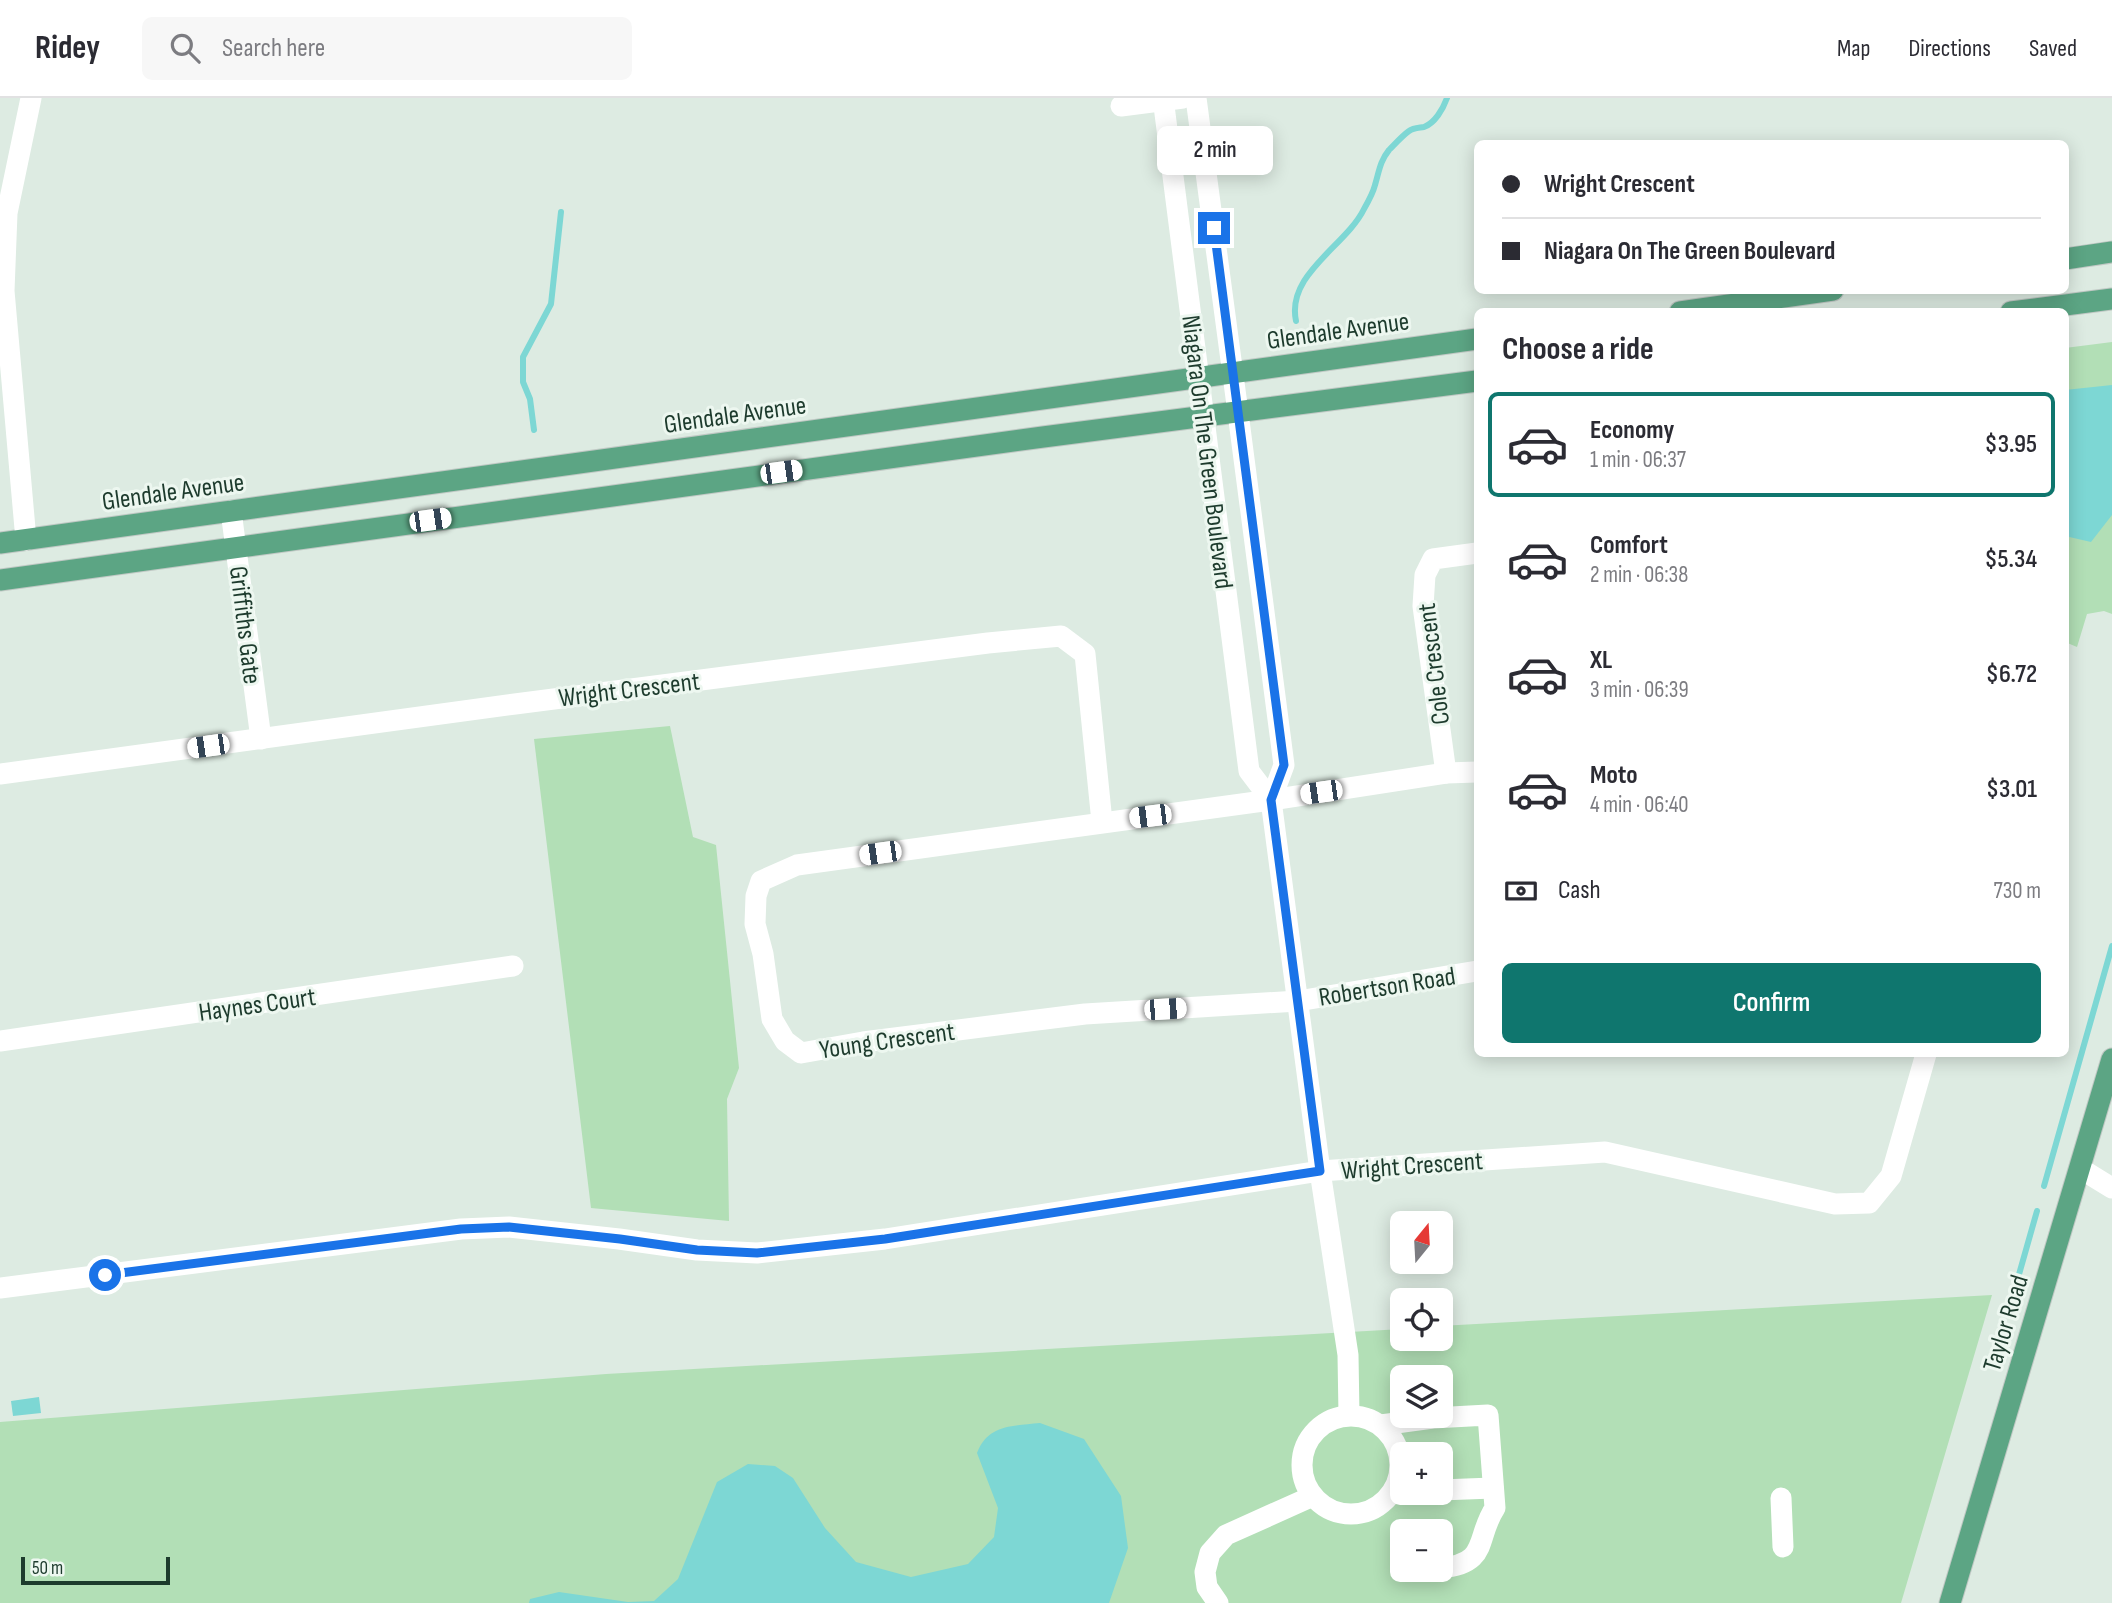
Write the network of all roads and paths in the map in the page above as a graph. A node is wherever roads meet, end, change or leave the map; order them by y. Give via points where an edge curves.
1 (31, 98) edge
2 (1196, 98) edge
3 (1170, 99) edge
4 (1121, 106) dead end
5 (2112, 252) edge
6 (2069, 258) edge
7 (1805, 294) edge
8 (2112, 299) edge
9 (1708, 308) edge
10 (2042, 308) edge
11 (1474, 339) edge
12 (1233, 373) junction
13 (1199, 378) junction
14 (1474, 381) edge
15 (1237, 413) junction
16 (1204, 417) junction
17 (231, 511) junction
18 (26, 540) junction
19 (0, 543) edge
20 (236, 546) junction
21 (1474, 553) edge
22 (0, 580) edge
23 (261, 739) junction
24 (1474, 772) edge
25 (1446, 773) junction
26 (0, 774) edge
27 (1271, 800) junction
28 (1102, 822) junction
29 (513, 966) dead end
30 (1474, 971) edge
31 (1298, 1000) junction
32 (0, 1041) edge
33 (1925, 1057) edge
34 (2112, 1059) edge
35 (2112, 1168) edge
36 (2081, 1169) junction
37 (1320, 1171) junction
38 (2112, 1188) edge
39 (0, 1288) edge
40 (1349, 1415) junction
41 (1381, 1425) junction
42 (1395, 1442) edge
43 (1493, 1488) junction
44 (1453, 1490) edge
45 (1313, 1496) junction
46 (1390, 1496) edge
47 (1781, 1498) dead end
48 (1783, 1548) dead end
49 (1453, 1567) edge
50 (1218, 1603) edge
51 (1950, 1603) edge

1 - 18 street via 7,213 4,291
2 - 12 street, Niagara On The Green Boulevard
3 - 4 street
3 - 13 street, Niagara On The Green Boulevard
5 - 6 main road
7 - 9 main road
8 - 10 main road
11 - 12 main road, Glendale Avenue
12 - 13 main road, Glendale Avenue
12 - 15 street, Niagara On The Green Boulevard
13 - 16 street, Niagara On The Green Boulevard
13 - 17 main road, Glendale Avenue
14 - 15 main road
15 - 16 main road
15 - 27 street, Niagara On The Green Boulevard via 1284,765
16 - 20 main road
16 - 27 street, Niagara On The Green Boulevard via 1249,771
17 - 18 main road, Glendale Avenue
17 - 20 street, Griffiths Gate
18 - 19 main road, Glendale Avenue
20 - 22 main road
20 - 23 street, Griffiths Gate
21 - 25 street, Cole Crescent via 1433,559 1425,575 1423,606
23 - 26 street, Wright Crescent
23 - 28 street, Wright Crescent via 1061,636 1085,654
24 - 25 street, Young Crescent
25 - 27 street, Young Crescent
27 - 28 street, Young Crescent
27 - 31 street, Niagara On The Green Boulevard
28 - 31 street, Young Crescent via 797,865 761,881 755,924 772,1019 785,1041 802,1053 1085,1014
29 - 32 street, Haynes Court
30 - 31 street, Robertson Road
31 - 37 street, Niagara On The Green Boulevard
33 - 37 street, Wright Crescent via 1891,1177 1869,1203 1835,1204 1605,1152
34 - 36 main road, Taylor Road
35 - 36 street
36 - 38 street
36 - 51 main road, Taylor Road
37 - 39 street, Wright Crescent via 885,1239 757,1253 509,1227 461,1229
37 - 40 street, Niagara On The Green Boulevard via 1348,1355
40 - 41 street
40 - 45 street via 1319,1426 1309,1438 1301,1469
41 - 42 street
41 - 43 street via 1488,1415
43 - 44 street
43 - 49 street via 1494,1507 1480,1547 1471,1559
45 - 46 street via 1342,1514 1373,1510
45 - 50 street via 1226,1535 1210,1553 1207,1587
47 - 48 street

